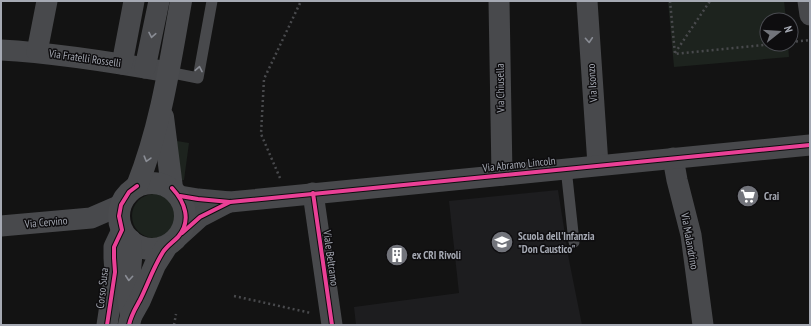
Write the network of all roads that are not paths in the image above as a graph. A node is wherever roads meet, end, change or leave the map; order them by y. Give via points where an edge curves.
1 (47, 1) edge
2 (134, 1) edge
3 (159, 1) edge
4 (181, 1) edge
5 (212, 1) edge
6 (499, 1) edge
7 (587, 1) edge
8 (808, 1) edge
9 (810, 15) edge
10 (1, 50) edge
11 (37, 52) junction
12 (122, 64) junction
13 (145, 68) junction
14 (168, 72) junction
15 (162, 108) junction
16 (810, 145) edge
17 (673, 158) junction
18 (598, 165) junction
19 (566, 168) junction
20 (502, 175) junction
21 (138, 186) junction
22 (176, 192) junction
23 (313, 193) junction
24 (230, 202) junction
25 (120, 205) junction
26 (91, 218) junction
27 (1, 226) edge
28 (124, 233) junction
29 (173, 241) junction
30 (574, 242) dead end
31 (130, 320) edge
32 (331, 321) edge
33 (107, 325) edge
34 (703, 325) edge

1 - 11 street
2 - 12 street
3 -> 13 street
4 - 14 main road
14 -> 5 lane via 198,78
6 - 20 street, Via Chiusella
7 -> 18 street, Via Isonzo
8 - 9 street
10 - 11 street, Via Fratelli Rosselli
11 - 12 street, Via Fratelli Rosselli
12 - 13 street, Via Fratelli Rosselli
13 - 14 street, Via Fratelli Rosselli
14 - 15 main road
15 -> 21 main road
15 - 22 main road
16 - 17 street, Via Abramo Lincoln
17 - 18 street, Via Abramo Lincoln
17 - 34 street, Via Malandrino via 691,235
18 - 19 street, Via Abramo Lincoln
19 - 20 street, Via Abramo Lincoln
19 - 30 lane, Via Abramo Lincoln
20 - 23 street, Via Abramo Lincoln
21 - 22 main road via 155,182 164,184
21 - 25 main road via 129,192
22 - 24 street, Via Abramo Lincoln via 198,199
22 - 29 main road via 186,216 184,227
23 - 24 street, Via Abramo Lincoln
23 - 32 street, Viale Beltramo
24 - 29 street, Via Abramo Lincoln via 200,217
25 - 26 street, Via Cervino
25 - 28 main road via 119,216
26 - 27 street, Via Cervino
26 - 28 street, Via Cervino
28 - 29 main road via 138,246 148,249
28 -> 31 main road via 131,259 128,296
28 - 33 street, Corso Susa via 114,247 115,272
29 - 31 main road via 155,265

